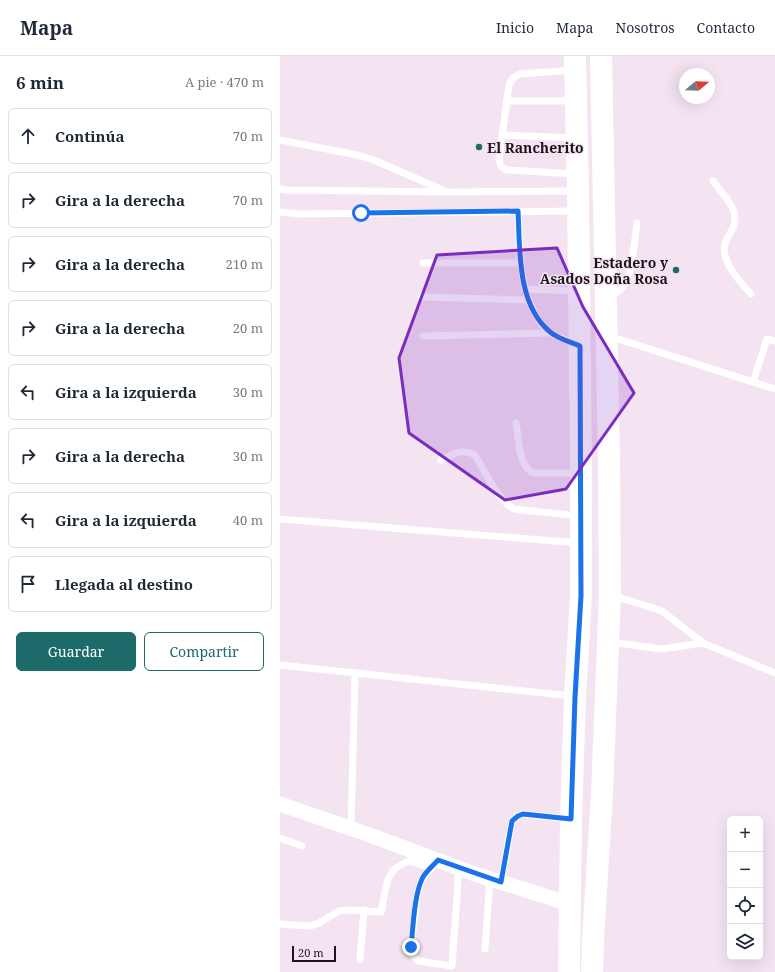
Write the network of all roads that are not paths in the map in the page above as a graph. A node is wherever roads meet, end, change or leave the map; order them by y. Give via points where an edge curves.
1 (601, 56) edge
2 (575, 63) edge
3 (507, 101) junction
4 (576, 101) junction
5 (502, 136) junction
6 (577, 138) junction
7 (280, 140) edge
8 (713, 181) dead end
9 (280, 188) edge
10 (448, 192) junction
11 (578, 192) junction
12 (518, 211) junction
13 (280, 214) edge
14 (637, 223) dead end
15 (423, 263) dead end
16 (521, 263) junction
17 (525, 289) junction
18 (579, 292) junction
19 (751, 294) dead end
20 (422, 297) dead end
21 (606, 298) junction
22 (528, 300) junction
23 (550, 333) junction
24 (423, 336) dead end
25 (607, 336) junction
26 (775, 341) edge
27 (580, 346) junction
28 (753, 382) junction
29 (775, 389) edge
30 (516, 423) dead end
31 (441, 460) dead end
32 (581, 473) junction
33 (581, 516) junction
34 (280, 519) edge
35 (581, 543) junction
36 (610, 594) junction
37 (608, 642) junction
38 (703, 643) junction
39 (280, 665) edge
40 (355, 673) junction
41 (775, 673) edge
42 (575, 697) junction
43 (280, 804) edge
44 (571, 819) junction
45 (350, 828) junction
46 (280, 838) edge
47 (302, 846) dead end
48 (409, 861) junction
49 (432, 861) junction
50 (459, 868) junction
51 (495, 880) junction
52 (570, 904) junction
53 (364, 910) junction
54 (280, 924) edge
55 (485, 949) dead end
56 (360, 959) dead end
57 (569, 972) edge
58 (592, 972) edge

1 - 21 main road
2 - 3 lane via 520,74 513,78 509,85
2 - 4 main road
3 - 4 lane
3 - 5 lane
4 - 6 main road
5 - 6 lane
5 - 11 lane via 499,159 501,166 506,170
6 - 11 main road
7 - 10 lane via 374,160
8 - 19 lane via 732,206 735,218 724,254 737,279
9 - 10 lane
10 - 11 lane
11 - 12 lane
11 - 18 main road
12 - 13 lane
12 - 16 lane
14 - 21 lane via 626,282 620,290
15 - 16 lane
16 - 17 lane
17 - 18 lane
17 - 22 lane
18 - 27 main road
20 - 22 lane
21 - 25 main road
22 - 23 lane via 540,322
23 - 24 lane
23 - 27 lane
25 - 28 lane
25 - 36 main road
26 - 28 lane via 767,339
27 - 32 main road
28 - 29 lane
30 - 32 lane via 523,463 529,472
31 - 33 lane via 468,451 475,455 507,505 514,509
32 - 33 main road
33 - 35 main road
34 - 35 lane
35 - 42 main road via 581,596
36 - 37 main road
36 - 38 lane via 662,611
37 - 38 lane via 662,649
37 - 58 main road
38 - 41 lane
39 - 40 lane
40 - 42 lane
40 - 45 lane
42 - 44 main road
43 - 45 street
44 - 51 lane via 523,814 518,816 512,821
44 - 52 main road
45 - 49 street
46 - 47 lane
48 - 49 lane
48 - 49 lane
48 - 53 lane via 400,864 388,877 381,912
49 - 50 street
49 - 50 lane via 420,884 417,897 411,947 414,958 418,961 452,966
50 - 51 street
51 - 52 street
51 - 55 lane
52 - 57 main road
53 - 54 lane via 339,911 309,926
53 - 56 lane

